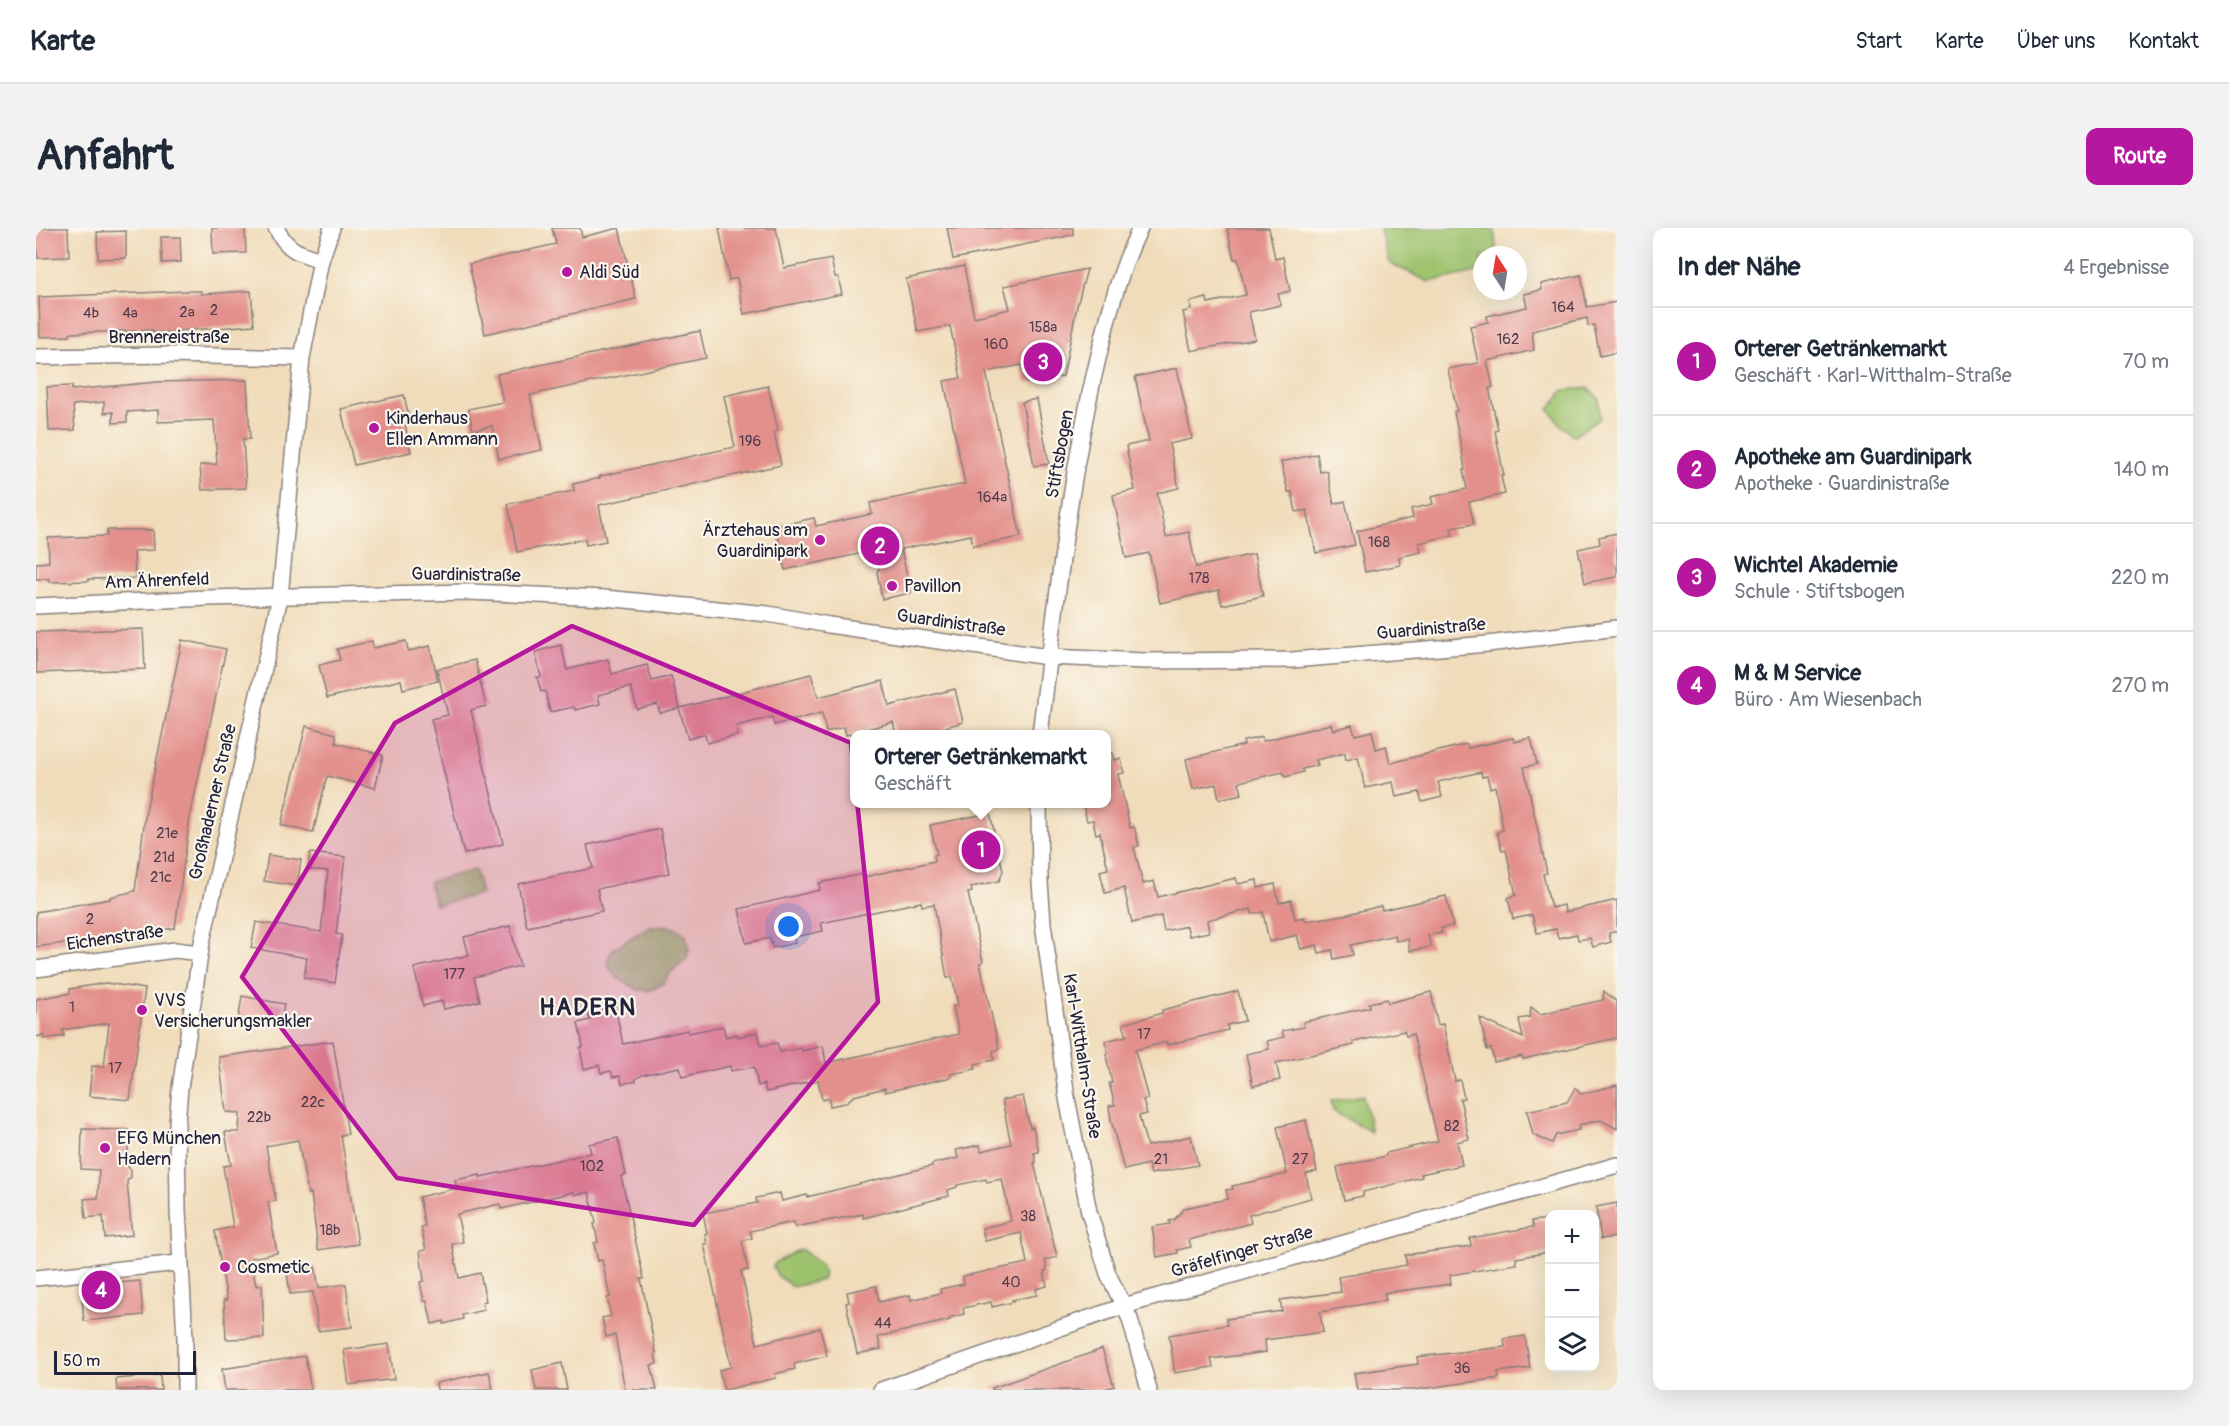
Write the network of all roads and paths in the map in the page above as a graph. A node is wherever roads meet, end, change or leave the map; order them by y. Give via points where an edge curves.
1 (276, 228) edge
2 (332, 228) edge
3 (1140, 228) edge
4 (321, 260) junction
5 (36, 357) edge
6 (302, 358) junction
7 (280, 597) junction
8 (36, 606) edge
9 (1617, 628) edge
10 (1048, 657) junction
11 (1041, 730) edge
12 (1039, 808) edge
13 (200, 953) junction
14 (36, 969) edge
15 (1617, 1165) edge
16 (179, 1263) junction
17 (36, 1278) edge
18 (1124, 1306) junction
19 (908, 1385) edge
20 (185, 1390) edge
21 (881, 1390) edge
22 (1149, 1390) edge

1 - 4 street via 282,241 295,252
2 - 4 street, Großhaderner Straße
3 - 10 street, Stiftsbogen via 1110,307 1079,442
4 - 6 street, Großhaderner Straße
5 - 6 street, Brennereistraße
6 - 7 street, Großhaderner Straße
7 - 8 street, Am Ährenfeld
7 - 10 street, Guardinistraße via 470,592 605,597 768,614
7 - 13 street, Großhaderner Straße
9 - 10 street, Guardinistraße via 1488,644 1292,660
10 - 11 street
12 - 18 street, Karl-Witthalm-Straße via 1043,923 1067,1098 1089,1212 1108,1274
13 - 14 street, Eichenstraße via 175,950
13 - 16 street, Großhaderner Straße via 177,1123
15 - 18 street, Gräfelfinger Straße
16 - 17 street
16 - 20 street, Großhaderner Straße
18 - 19 street, Gräfelfinger Straße
18 - 22 street, Karl-Witthalm-Straße
19 - 21 street, Gräfelfinger Straße

